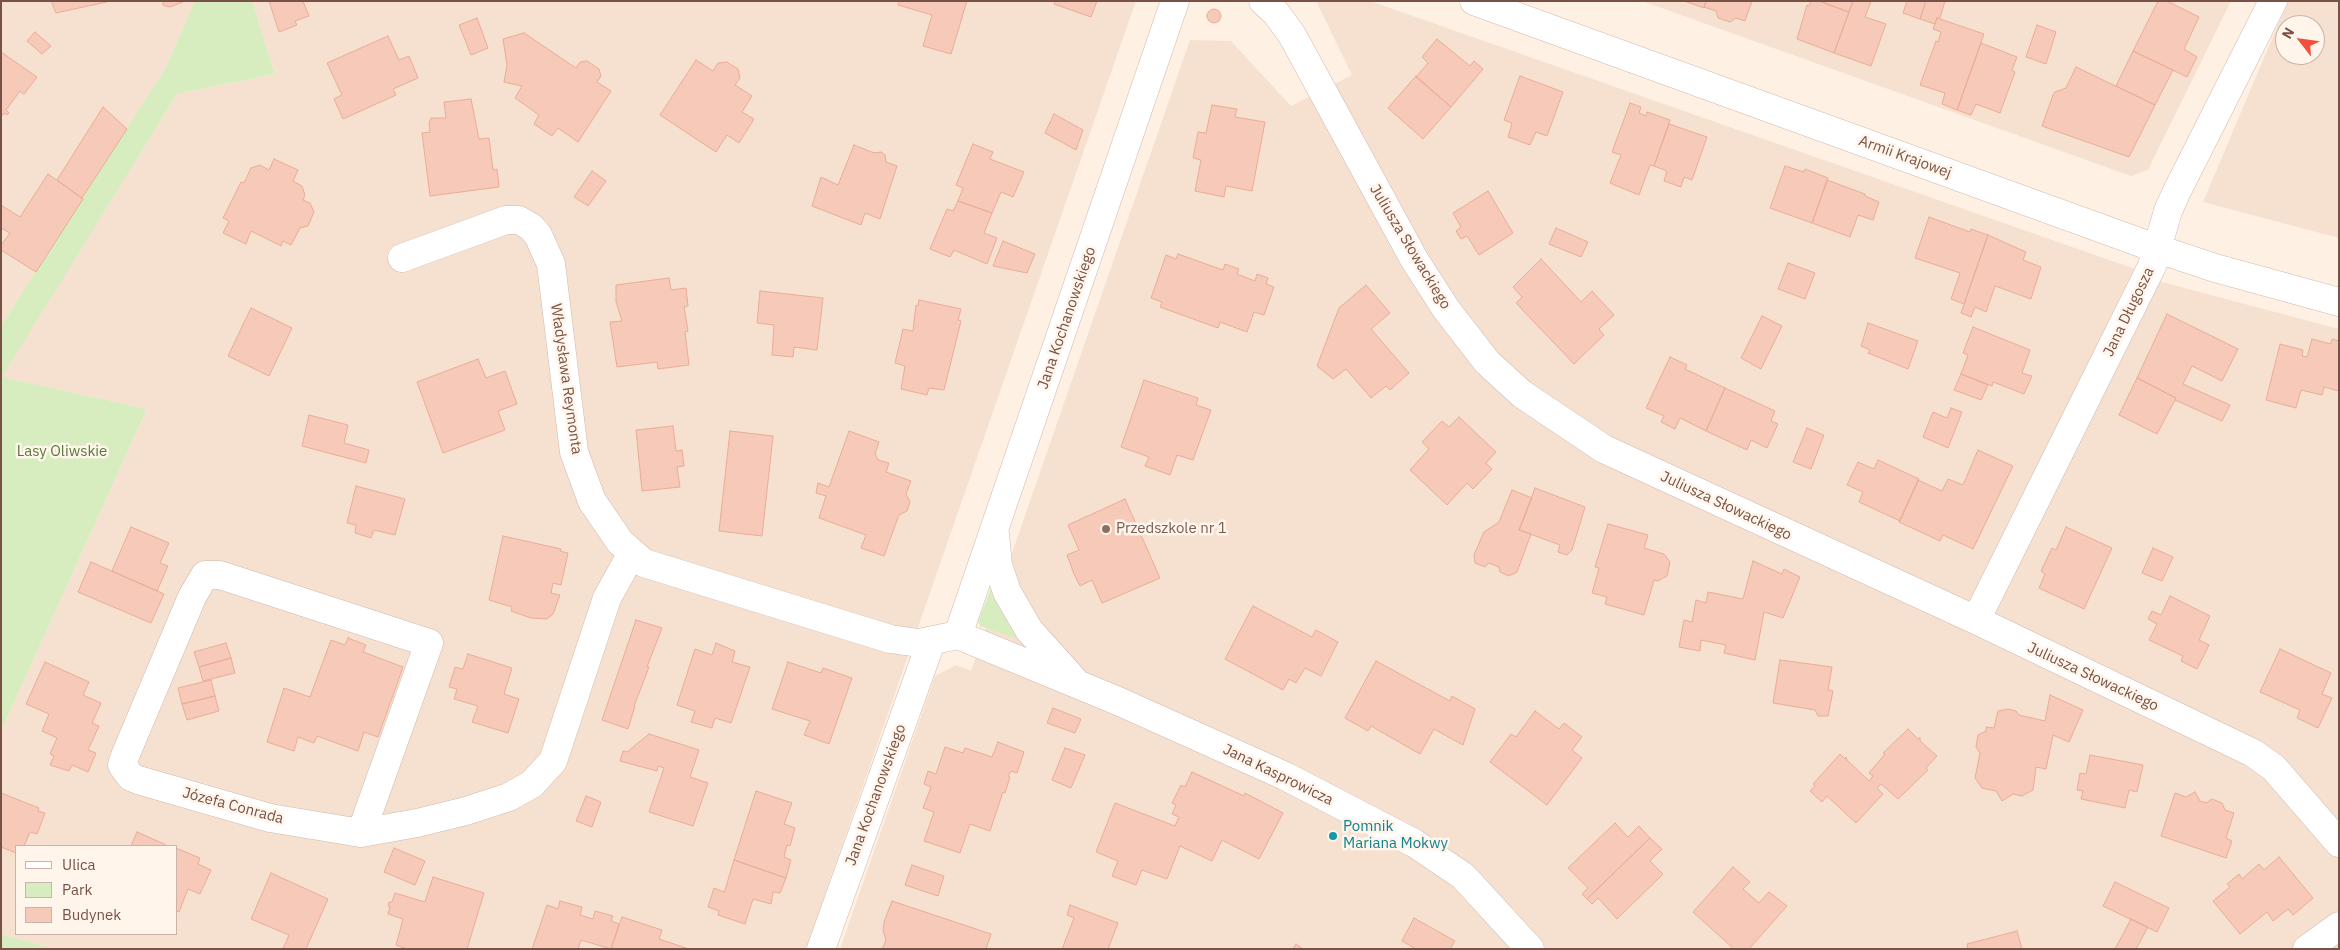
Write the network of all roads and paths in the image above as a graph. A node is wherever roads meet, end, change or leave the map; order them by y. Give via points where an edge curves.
1 (1175, 1) edge
2 (1474, 1) edge
3 (2273, 1) edge
4 (1273, 5) edge
5 (2158, 249) junction
6 (402, 258) dead end
7 (2339, 302) edge
8 (994, 530) junction
9 (632, 553) junction
10 (1976, 620) junction
11 (958, 635) junction
12 (931, 642) junction
13 (1077, 684) junction
14 (361, 833) junction
15 (2339, 844) edge
16 (2339, 926) edge
17 (821, 949) edge
18 (1530, 949) edge
19 (2308, 949) edge

1 - 8 street, Jana Kochanowskiego
2 - 5 street, Armii Krajowej
3 - 5 street, Jana Długosza via 2177,191
4 - 10 street, Juliusza Słowackiego via 1446,309 1487,362 1522,394 1604,449
5 - 7 street, Armii Krajowej
5 - 10 street, Jana Długosza
6 - 9 street, Władysława Reymonta via 506,220 520,220 538,235 552,264 574,452 592,500 620,542
8 - 11 street, Jana Kochanowskiego
8 - 13 street, Jana Kasprowicza via 998,565 1007,592 1029,630
9 - 12 street, Władysława Reymonta via 644,563 666,572 881,636
9 - 14 street, Józefa Conrada via 607,598 553,761 532,784 509,797 466,811
10 - 15 street, Juliusza Słowackiego via 2253,753 2274,768
11 - 12 street
11 - 13 street, Jana Kasprowicza
12 - 17 street, Jana Kochanowskiego
13 - 18 street, Jana Kasprowicza via 1285,776 1414,843 1463,876
14 - 14 street, Józefa Conrada via 270,818 138,780 122,765 192,597 205,575 220,575 429,643
16 - 19 street

